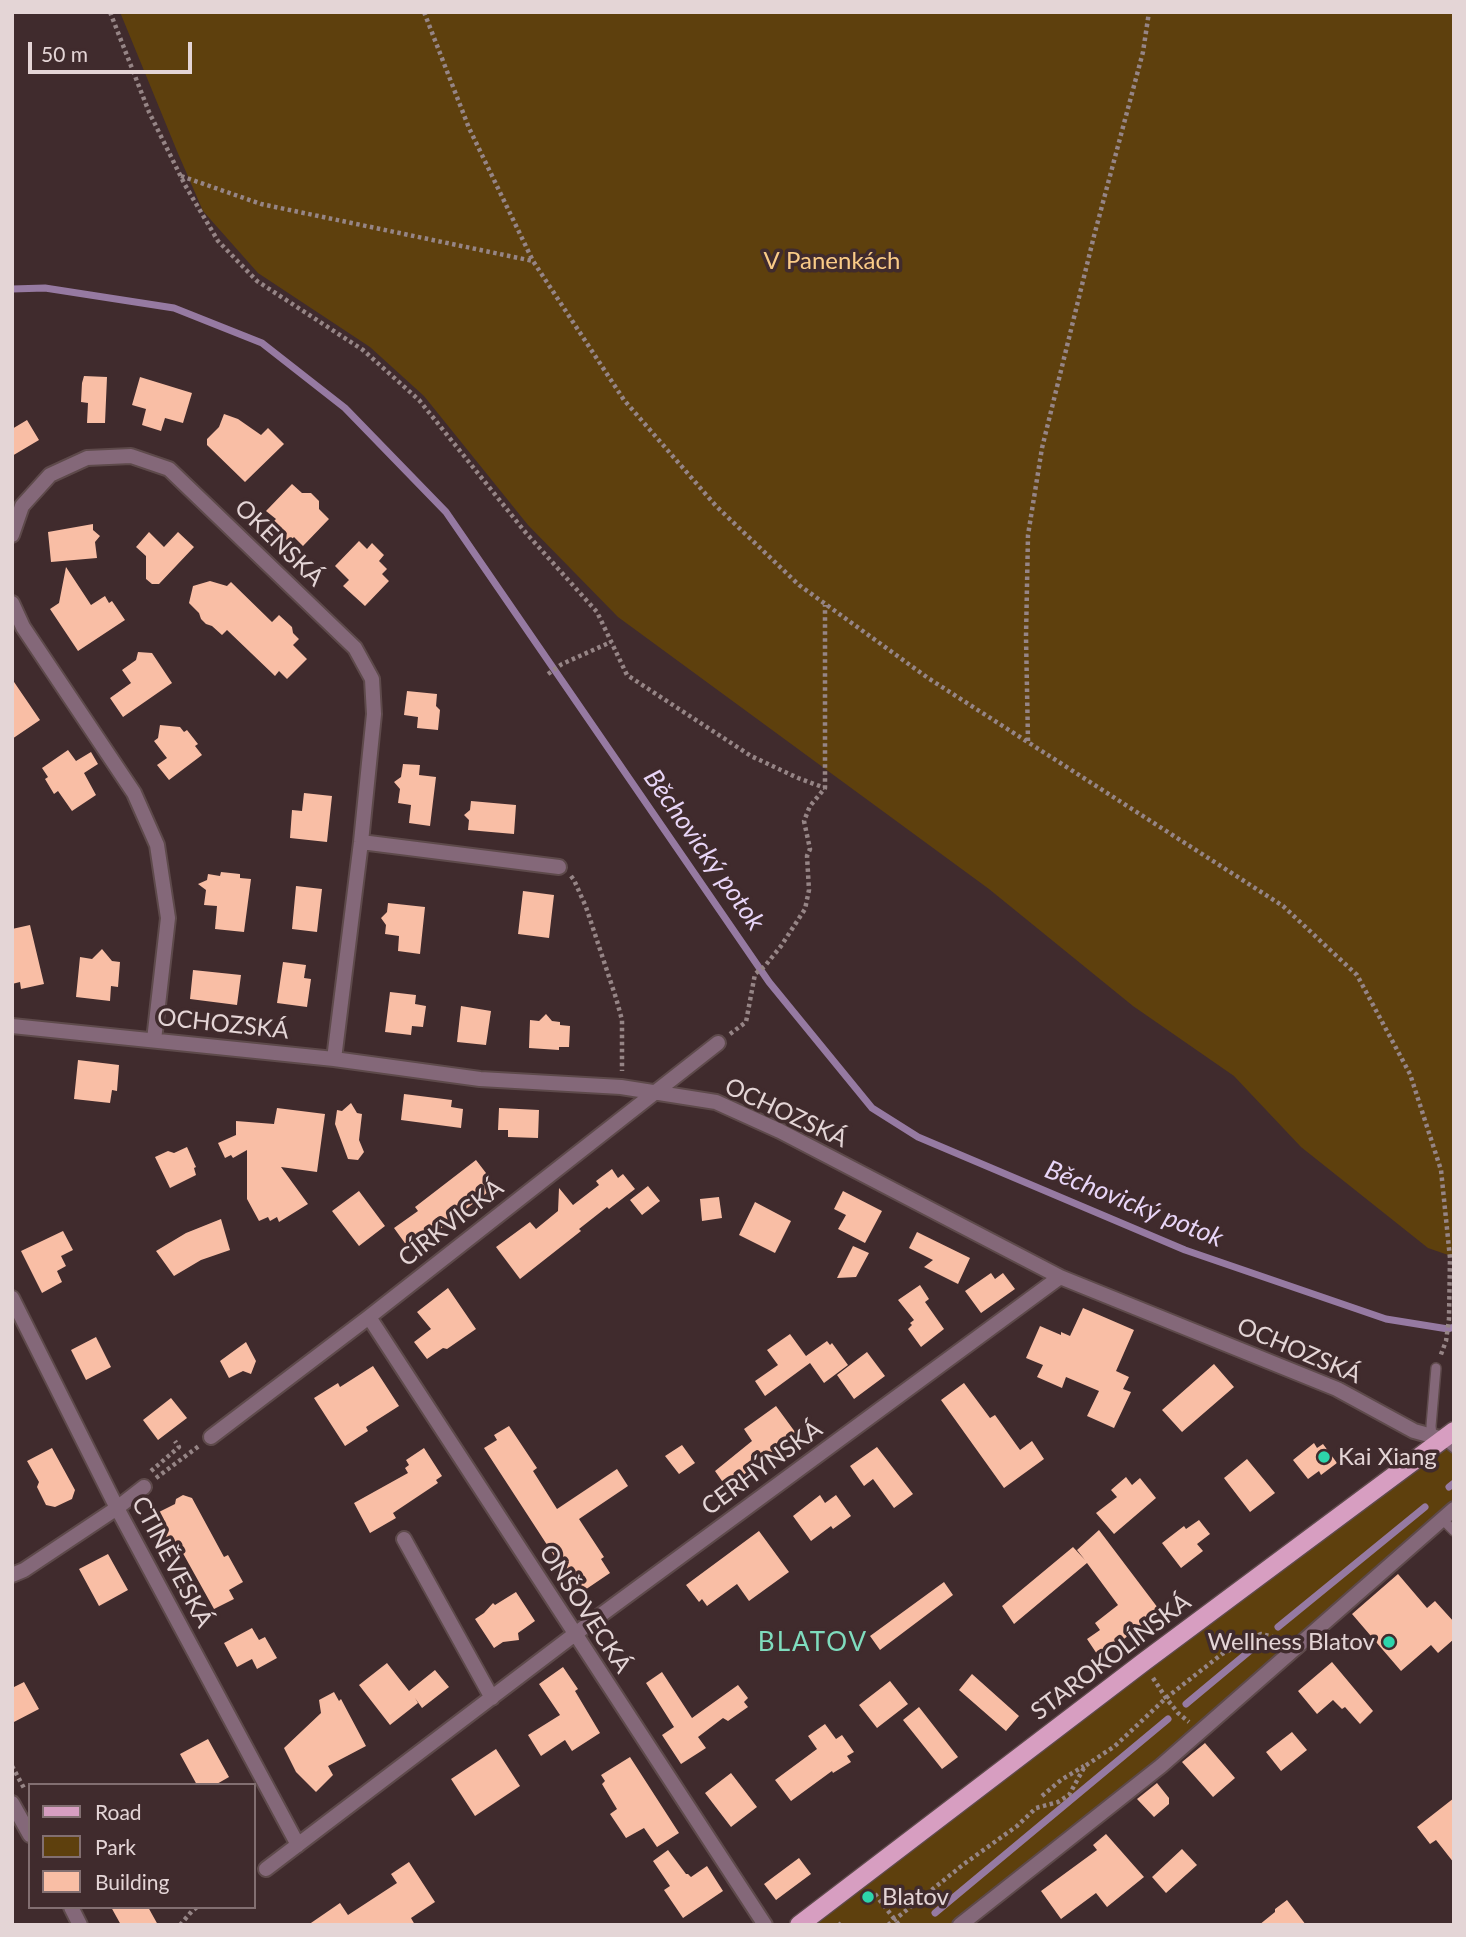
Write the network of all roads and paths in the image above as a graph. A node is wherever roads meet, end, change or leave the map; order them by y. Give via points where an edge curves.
1 (110, 12) edge
2 (424, 12) edge
3 (1149, 12) edge
4 (180, 176) junction
5 (533, 261) junction
6 (12, 535) edge
7 (12, 603) edge
8 (825, 604) junction
9 (611, 642) junction
10 (548, 674) dead end
11 (1028, 741) junction
12 (825, 788) junction
13 (361, 842) junction
14 (559, 867) joint
15 (12, 1026) edge
16 (154, 1040) junction
17 (718, 1043) joint
18 (334, 1059) junction
19 (621, 1087) junction
20 (655, 1092) junction
21 (1060, 1277) junction
22 (12, 1298) edge
23 (369, 1317) junction
24 (1446, 1341) dead end
25 (1436, 1368) dead end
26 (211, 1437) joint
27 (1446, 1438) edge
28 (175, 1441) dead end
29 (146, 1481) junction
30 (117, 1508) junction
31 (1448, 1514) edge
32 (1454, 1531) edge
33 (404, 1539) dead end
34 (12, 1575) edge
35 (575, 1634) junction
36 (1296, 1647) junction
37 (1151, 1675) dead end
38 (492, 1698) junction
39 (1166, 1698) junction
40 (1200, 1731) junction
41 (12, 1766) edge
42 (1085, 1766) junction
43 (28, 1794) edge
44 (1042, 1796) dead end
45 (12, 1804) edge
46 (28, 1832) edge
47 (298, 1845) junction
48 (266, 1869) dead end
49 (875, 1894) dead end
50 (72, 1909) edge
51 (194, 1909) edge
52 (897, 1922) edge
53 (80, 1925) edge
54 (180, 1925) edge
55 (765, 1925) edge
56 (799, 1925) edge
57 (888, 1925) edge
58 (960, 1925) edge

1 - 4 path
2 - 5 path via 469,128
3 - 11 path via 1143,52 1040,460 1027,535
4 - 5 path via 261,204
4 - 9 path via 218,241 257,281 363,350 419,400 526,533 597,612
5 - 8 path via 624,400 716,506 799,586
6 - 13 street, OKENSKÁ via 22,506 50,475 87,458 131,456 169,469 355,648 372,679 374,714
7 - 16 street via 23,627 134,793 157,845 168,918
8 - 11 path via 928,678
8 - 12 path
9 - 10 path
9 - 12 path via 627,675 751,756
11 - 24 path via 1283,906 1357,975 1410,1074 1441,1171 1450,1258
12 - 17 path via 804,821 810,849 805,909 781,946 755,974 746,1021
13 - 14 street
13 - 18 street, OKENSKÁ
14 - 19 path via 574,880 582,898 616,998 622,1020
15 - 16 street, OCHOZSKÁ
16 - 18 street, OCHOZSKÁ
17 - 20 street, CÍRKVICKÁ
18 - 19 street, OCHOZSKÁ via 480,1079
19 - 20 street, OCHOZSKÁ
20 - 21 street, OCHOZSKÁ via 716,1102 780,1131
20 - 23 street, CÍRKVICKÁ
21 - 27 street, OCHOZSKÁ via 1337,1389 1414,1431
21 - 35 street, CERHÝNSKÁ
22 - 30 street, CTINĚVESKÁ
23 - 26 street, CÍRKVICKÁ
23 - 35 street, ONŠOVECKÁ
25 - 27 lane via 1431,1426
26 - 29 path
27 - 56 main road, STAROKOLÍNSKÁ
28 - 29 path via 179,1447
29 - 30 street
30 - 34 street
30 - 47 street, CTINĚVESKÁ
31 - 32 lane
31 - 36 street
33 - 38 street
35 - 38 street, CERHÝNSKÁ
35 - 55 street, ONŠOVECKÁ
36 - 39 path via 1261,1634 1222,1654
36 - 40 street
37 - 39 path
38 - 47 street, CERHÝNSKÁ
39 - 40 path
39 - 42 path via 1115,1746
40 - 58 street
41 - 43 path
42 - 44 path
42 - 52 path via 1069,1795 1036,1808
45 - 46 street
47 - 48 street, CERHÝNSKÁ
49 - 52 path
50 - 53 street
51 - 54 path
52 - 57 path

